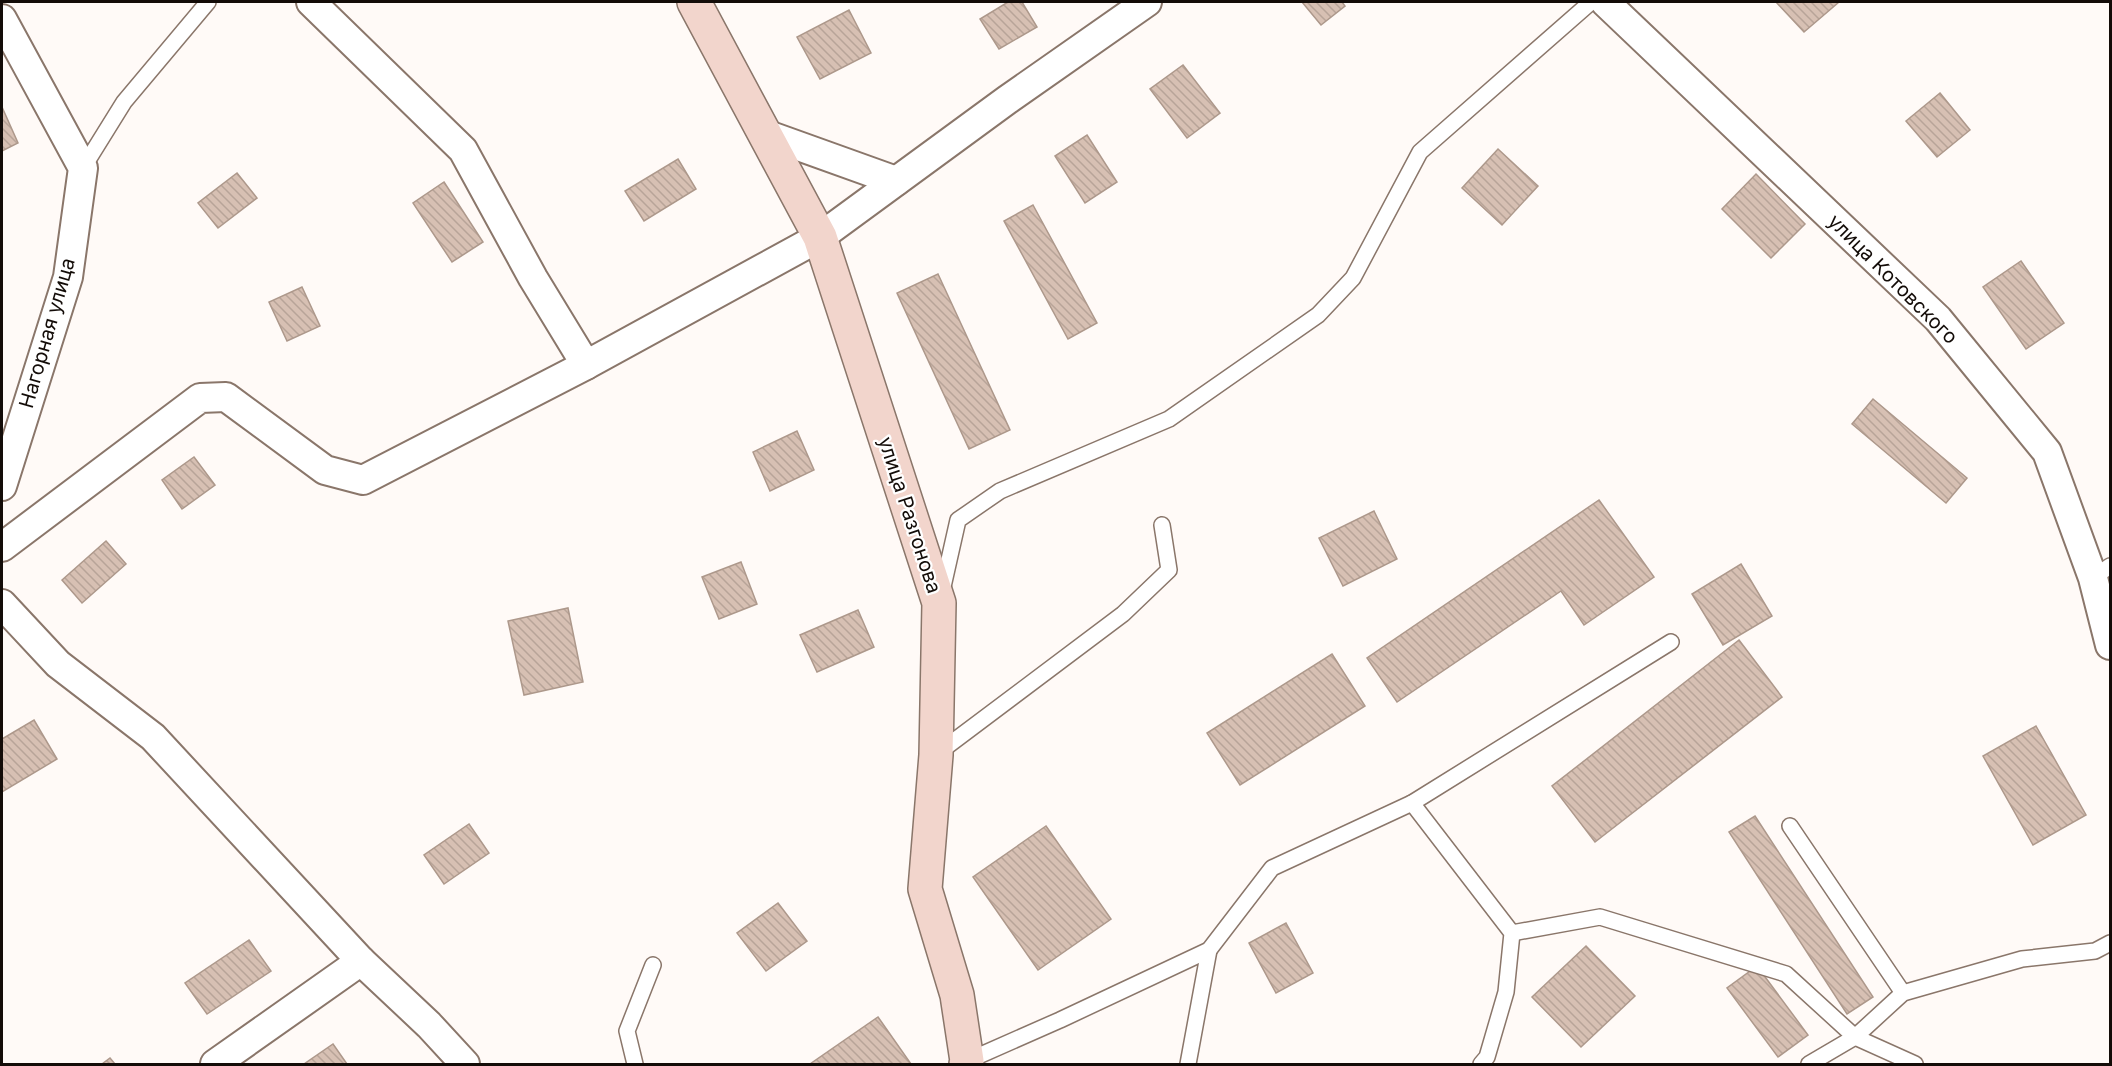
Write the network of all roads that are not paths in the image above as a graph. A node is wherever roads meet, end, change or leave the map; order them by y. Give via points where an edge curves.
1 (208, 2) edge
2 (311, 2) edge
3 (694, 2) edge
4 (1147, 2) edge
5 (1591, 2) edge
6 (1605, 2) edge
7 (2, 19) edge
8 (765, 134) junction
9 (83, 168) junction
10 (896, 181) junction
11 (820, 237) junction
12 (586, 365) junction
13 (2, 486) edge
14 (1162, 525) dead end
15 (2, 547) edge
16 (2102, 572) edge
17 (939, 603) junction
18 (2, 604) edge
19 (1671, 642) dead end
20 (2110, 645) edge
21 (936, 755) junction
22 (1412, 803) junction
23 (1790, 826) dead end
24 (1512, 933) junction
25 (2110, 943) edge
26 (1209, 950) junction
27 (361, 961) junction
28 (653, 965) dead end
29 (1903, 993) junction
30 (1855, 1037) junction
31 (966, 1063) edge
32 (215, 1065) edge
33 (465, 1065) edge
34 (635, 1065) edge
35 (1188, 1065) edge
36 (1481, 1065) edge
37 (1809, 1065) edge
38 (1915, 1065) edge

1 - 9 lane via 123,102
2 - 12 street via 463,150
3 - 8 street, улица Разгонова
4 - 10 street
5 - 17 lane via 1420,152 1353,278 1318,315 1169,419 1000,491 958,520
6 - 16 street, улица Котовского via 1938,319 2047,452
7 - 9 street
8 - 10 street
8 - 11 street, улица Разгонова
9 - 13 street, Нагорная улица via 68,277
10 - 11 street
11 - 12 street
11 - 17 street, улица Разгонова
12 - 15 street via 363,480 325,470 226,397 200,398
14 - 21 lane via 1169,570 1123,614
16 - 20 street, улица Котовского
17 - 21 street, улица Разгонова
18 - 27 street via 58,664 153,737
19 - 22 lane
21 - 31 street, улица Разгонова via 925,889 957,995
22 - 24 lane
22 - 26 lane via 1272,868
23 - 29 lane
24 - 30 lane via 1600,917 1786,974
24 - 36 lane via 1506,992 1487,1057
25 - 29 lane via 2095,951 2022,959
26 - 31 lane
26 - 35 lane
27 - 32 street
27 - 33 street
28 - 34 lane via 627,1032
29 - 30 lane
30 - 37 lane
30 - 38 lane

